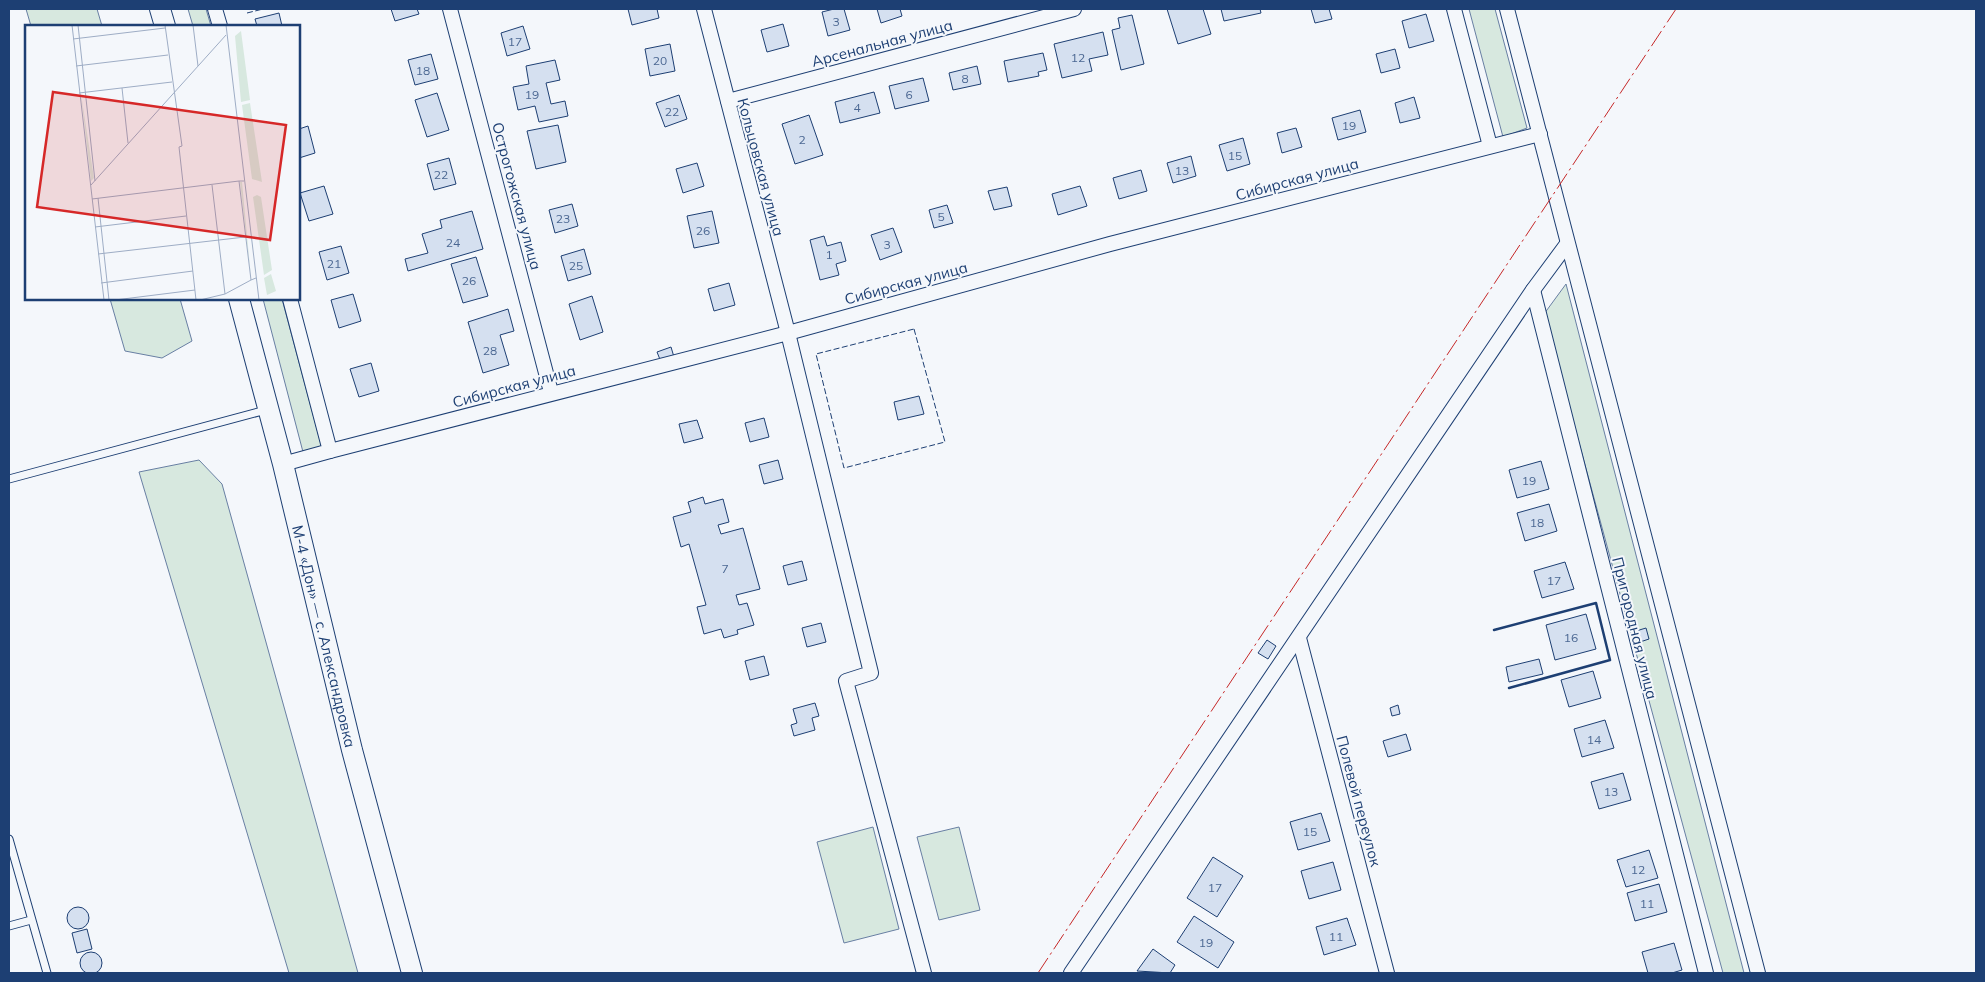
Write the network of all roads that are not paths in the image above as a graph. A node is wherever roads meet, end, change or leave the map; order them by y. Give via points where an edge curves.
1 (160, 9) edge
2 (215, 9) edge
3 (450, 9) edge
4 (704, 9) edge
5 (1074, 9) edge
6 (1454, 9) edge
7 (1508, 9) edge
8 (165, 25) edge
9 (220, 25) edge
10 (728, 101) junction
11 (1540, 134) junction
12 (1490, 146) junction
13 (1567, 244) junction
14 (1532, 290) junction
15 (239, 300) edge
16 (290, 300) edge
17 (788, 332) junction
18 (551, 392) junction
19 (268, 409) junction
20 (330, 451) junction
21 (283, 464) junction
22 (9, 478) edge
23 (1299, 638) junction
24 (9, 839) edge
25 (31, 920) junction
26 (9, 926) edge
27 (47, 973) edge
28 (412, 973) edge
29 (924, 973) edge
30 (1071, 973) edge
31 (1387, 973) edge
32 (1706, 973) edge
33 (1758, 973) edge

1 - 8 main road
2 - 9 street
3 - 18 street, Острогожская улица
4 - 10 street, Кольцовская улица
5 - 10 street, Арсенальная улица
6 - 12 street
7 - 11 street
10 - 17 street, Кольцовская улица
11 - 12 street, Сибирская улица
11 - 13 street
12 - 17 street, Сибирская улица via 1110,244
13 - 14 street
13 - 33 street
14 - 23 street
14 - 32 street, Пригородная улица
15 - 19 main road, М-4 «Дон» — с. Александровка
16 - 20 street
17 - 18 street, Сибирская улица
17 - 29 street, Кольцовская улица via 871,673 846,681
18 - 20 street, Сибирская улица
19 - 21 main road, М-4 «Дон» — с. Александровка
19 - 22 lane
20 - 21 street, Сибирская улица
21 - 28 main road, М-4 «Дон» — с. Александровка via 352,750
23 - 30 street
23 - 31 street, Полевой переулок
24 - 25 lane
25 - 26 lane
25 - 27 lane

